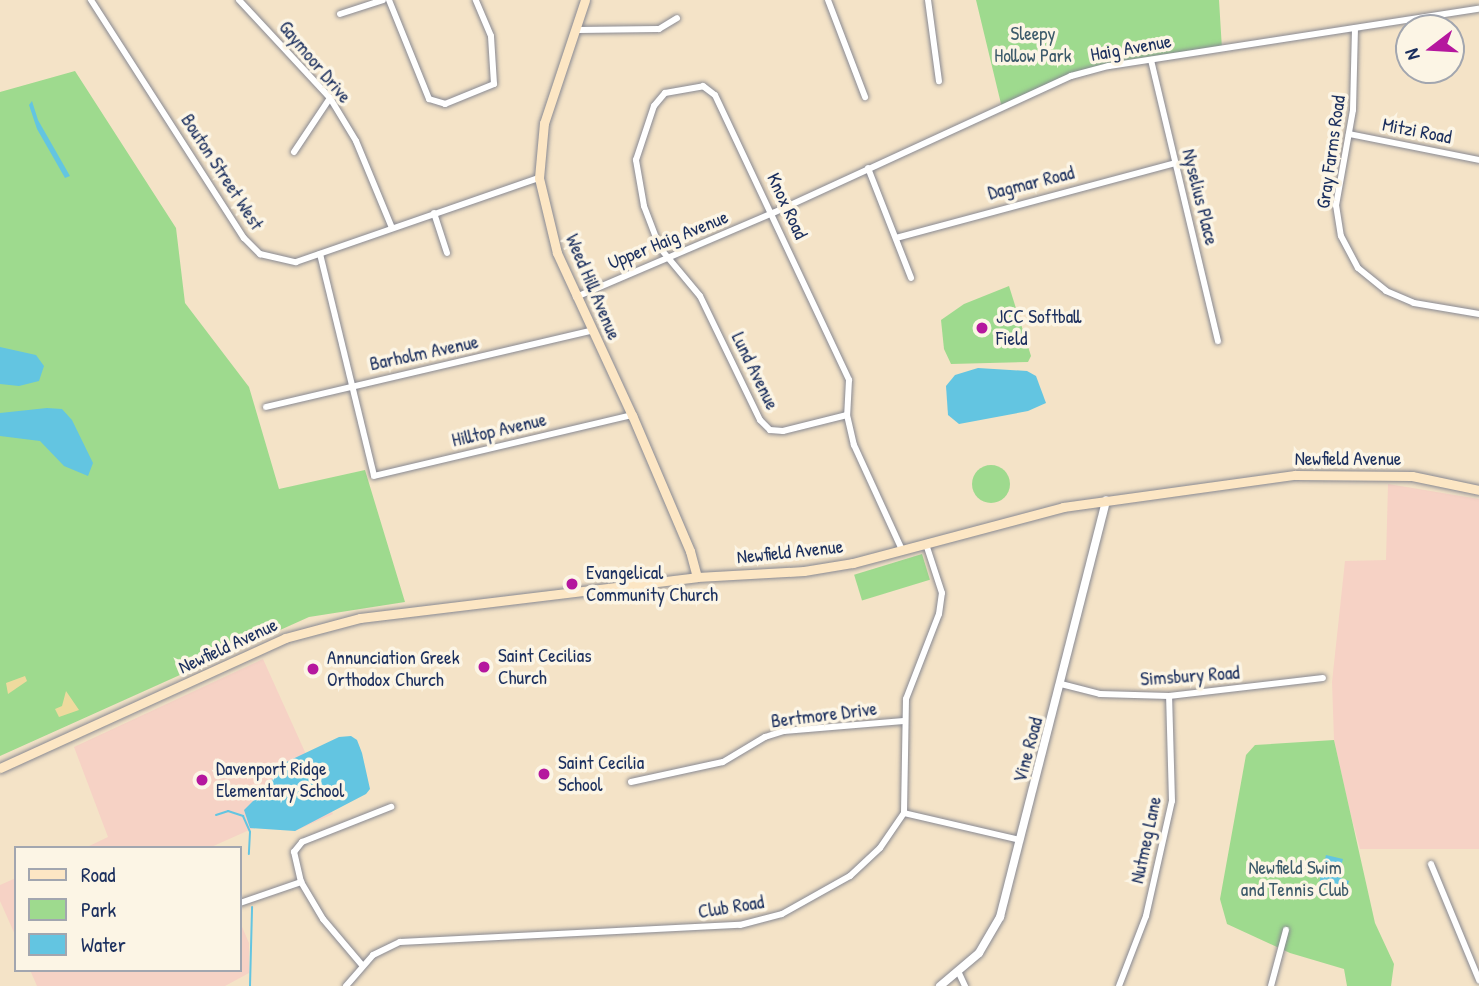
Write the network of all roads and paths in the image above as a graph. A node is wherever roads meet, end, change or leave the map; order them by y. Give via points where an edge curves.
1 (92, 0) edge
2 (239, 0) edge
3 (383, 0) edge
4 (389, 0) edge
5 (476, 0) edge
6 (585, 0) edge
7 (828, 0) edge
8 (928, 0) edge
9 (1479, 9) edge
10 (340, 14) dead end
11 (677, 18) dead end
12 (1355, 29) junction
13 (579, 30) junction
14 (1151, 60) junction
15 (939, 80) dead end
16 (865, 97) dead end
17 (330, 99) junction
18 (1349, 134) junction
19 (294, 152) dead end
20 (1479, 160) edge
21 (1175, 163) junction
22 (867, 168) junction
23 (539, 178) junction
24 (773, 213) junction
25 (434, 214) junction
26 (392, 229) junction
27 (896, 237) junction
28 (447, 253) dead end
29 (320, 254) junction
30 (669, 259) junction
31 (911, 278) dead end
32 (575, 298) junction
33 (1479, 314) edge
34 (590, 331) junction
35 (1218, 341) dead end
36 (353, 385) junction
37 (266, 407) dead end
38 (632, 415) junction
39 (847, 415) junction
40 (1479, 490) edge
41 (1105, 500) junction
42 (926, 544) junction
43 (902, 550) junction
44 (697, 577) junction
45 (1322, 678) dead end
46 (1061, 684) junction
47 (1169, 696) junction
48 (904, 722) junction
49 (0, 768) edge
50 (631, 782) dead end
51 (391, 807) dead end
52 (905, 813) junction
53 (1020, 840) junction
54 (1431, 864) dead end
55 (301, 883) junction
56 (242, 902) edge
57 (1286, 930) dead end
58 (362, 965) junction
59 (958, 971) junction
60 (1479, 980) edge
61 (346, 986) edge
62 (940, 986) edge
63 (965, 986) edge
64 (1119, 986) edge
65 (1271, 986) edge

1 - 29 street, Bouton Street West via 244,238 260,254 278,261 296,262
2 - 17 street, Gaymoor Drive
3 - 10 street
4 - 5 street via 429,99 445,104 494,84 491,36
6 - 13 main road, Weed Hill Avenue
7 - 16 street
8 - 15 street
9 - 12 street, Haig Avenue
11 - 13 street via 659,29
12 - 14 street, Haig Avenue
12 - 18 street, Gray Farms Road via 1356,88
13 - 23 main road, Weed Hill Avenue via 544,124
14 - 21 street, Nyselius Place
14 - 22 street, Haig Avenue via 1071,76
17 - 19 street
17 - 26 street, Gaymoor Drive via 356,141
18 - 20 street, Mitzi Road
18 - 33 street, Gray Farms Road via 1336,205 1341,236 1358,268 1397,298
21 - 27 street, Dagmar Road
21 - 35 street, Nyselius Place
22 - 24 street, Haig Avenue
22 - 27 street
23 - 25 street, Bouton Street West
23 - 32 main road, Weed Hill Avenue via 557,253
24 - 30 street, Upper Haig Avenue
24 - 30 street, Knox Road via 715,95 703,86 665,93 654,106 636,160 644,206
24 - 39 street, Knox Road via 849,380
25 - 26 street, Bouton Street West
25 - 28 street
26 - 29 street, Bouton Street West
27 - 31 street
29 - 36 street
30 - 32 street, Upper Haig Avenue
30 - 39 street, Lund Avenue via 701,296 760,420 770,430
32 - 34 main road, Weed Hill Avenue
34 - 36 street, Barholm Avenue
34 - 38 main road, Weed Hill Avenue
36 - 37 street, Barholm Avenue
36 - 38 street, Hilltop Avenue via 374,476
38 - 44 main road, Weed Hill Avenue
39 - 43 street, Knox Road via 854,445
40 - 41 main road, Newfield Avenue via 1412,477 1321,474
41 - 42 main road, Newfield Avenue via 1014,517
41 - 46 street, Vine Road
42 - 43 main road, Newfield Avenue
42 - 48 street via 942,593 939,614 906,699
43 - 44 main road, Newfield Avenue via 804,571
44 - 49 main road, Newfield Avenue via 321,625
45 - 47 street, Simsbury Road
46 - 47 street, Simsbury Road via 1100,694
46 - 53 street, Vine Road
47 - 64 street, Nutmeg Lane via 1172,801 1146,916
48 - 50 street, Bertmore Drive via 784,731 723,762
48 - 52 street
51 - 55 street via 296,847 294,862
52 - 53 street
52 - 58 street, Club Road via 880,848 850,876 782,914 740,925 663,931 424,939 387,946
53 - 59 street, Vine Road via 996,928
54 - 60 street
55 - 56 street
55 - 58 street via 323,919
57 - 65 street
58 - 61 street, Club Road
59 - 62 street, Vine Road
59 - 63 street

